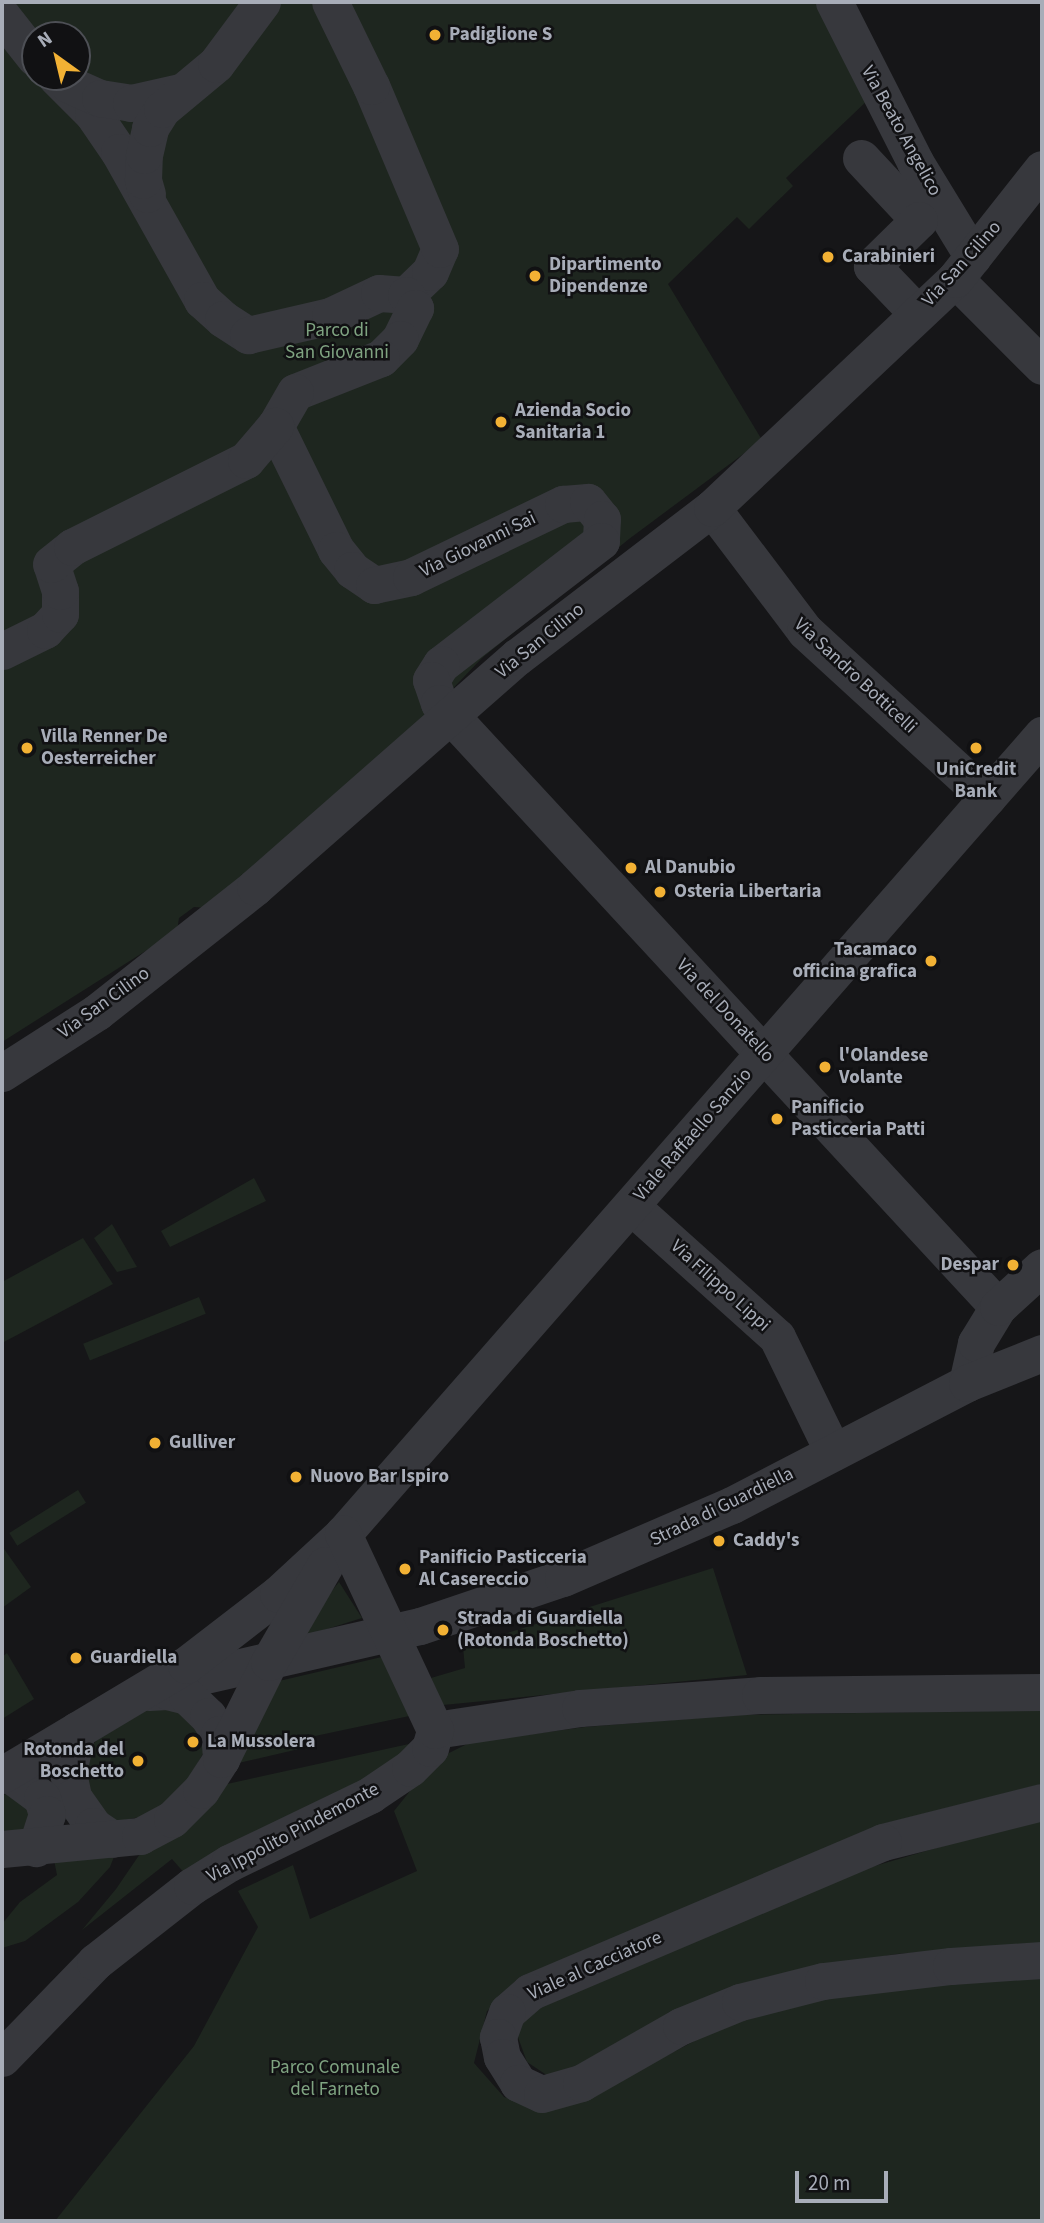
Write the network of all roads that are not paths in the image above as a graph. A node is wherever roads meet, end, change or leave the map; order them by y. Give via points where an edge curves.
1 (262, 2) edge
2 (330, 2) edge
3 (834, 2) edge
4 (2, 16) edge
5 (21, 38) edge
6 (70, 91) edge
7 (87, 91) edge
8 (180, 92) junction
9 (861, 158) dead end
10 (1042, 169) edge
11 (151, 205) junction
12 (964, 268) junction
13 (406, 295) junction
14 (918, 314) junction
15 (1042, 366) edge
16 (275, 426) junction
17 (712, 508) junction
18 (2, 650) edge
19 (450, 717) junction
20 (1042, 734) edge
21 (987, 798) junction
22 (764, 1053) junction
23 (2, 1073) edge
24 (631, 1206) junction
25 (1042, 1267) edge
26 (998, 1307) junction
27 (1042, 1353) edge
28 (967, 1383) junction
29 (833, 1452) junction
30 (343, 1534) junction
31 (390, 1634) junction
32 (269, 1662) junction
33 (144, 1692) junction
34 (1042, 1692) edge
35 (77, 1730) junction
36 (435, 1730) junction
37 (221, 1759) junction
38 (4, 1773) edge
39 (1042, 1802) edge
40 (112, 1839) junction
41 (19, 1849) edge
42 (1042, 1960) edge
43 (2, 2059) edge

1 - 8 street via 216,64
2 - 13 street via 440,249 430,272
3 - 12 street, Via Beato Angelico
4 - 5 street
6 - 11 street via 93,114
7 - 8 street via 131,103
8 - 11 street via 150,128 143,180
9 - 14 street via 919,220 872,266
10 - 12 street, Via San Cilino
11 - 13 street via 202,300 248,335 330,316 379,293
12 - 14 street, Via San Cilino
12 - 15 street, Via Beato Angelico
13 - 16 street via 415,308 400,339 381,358 295,392
14 - 17 street, Via San Cilino
16 - 18 street via 246,460 72,547 51,564 60,591 60,614 45,630
16 - 19 street, Via Giovanni Sai via 336,550 352,570 374,584 411,577 563,504 588,502 602,519 601,541 441,664 431,680
17 - 19 street, Via San Cilino via 517,657
17 - 21 street, Via Sandro Botticelli via 804,631
19 - 22 street, Via del Donatello
19 - 23 street, Via San Cilino via 255,887 108,1004
20 - 21 street, Viale Raffaello Sanzio
21 - 22 street, Viale Raffaello Sanzio
22 - 24 street, Viale Raffaello Sanzio
22 - 26 street, Via del Donatello
24 - 29 street, Via Filippo Lippi via 777,1337
24 - 30 street, Viale Raffaello Sanzio
25 - 26 street
26 - 28 street via 976,1343
27 - 28 street, Strada di Guardiella
28 - 29 street, Strada di Guardiella
29 - 31 street, Strada di Guardiella via 695,1522 563,1578
30 - 31 street
30 - 32 street
30 - 33 street via 232,1632
31 - 32 street
31 - 36 street
32 - 33 street via 193,1676
32 - 37 street
33 - 35 street
33 - 37 street via 167,1690 187,1696 219,1734
34 - 36 street via 760,1695 580,1708
35 - 38 street
35 - 40 street via 68,1773 73,1797 93,1826
36 - 43 street, Via Ippolito Pindemonte via 430,1748 370,1795 229,1863 192,1886 95,1962
37 - 40 street via 201,1790 172,1819 140,1836
38 - 41 street via 42,1798 47,1814
39 - 42 street, Viale al Cacciatore via 883,1842 530,1992 507,2012 498,2037 502,2057 518,2083 542,2094 581,2083 681,2026 740,2002 823,1981
40 - 41 street

